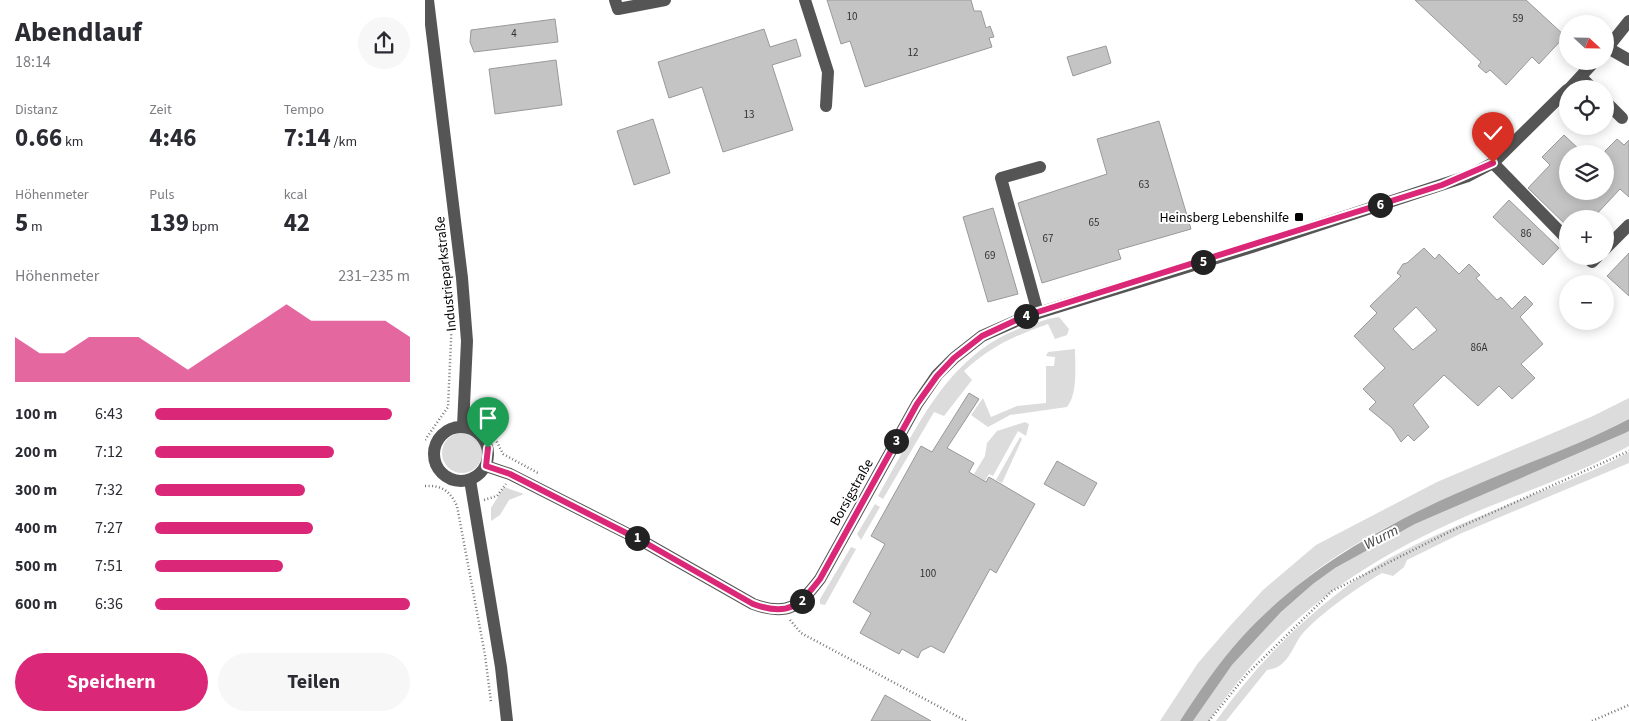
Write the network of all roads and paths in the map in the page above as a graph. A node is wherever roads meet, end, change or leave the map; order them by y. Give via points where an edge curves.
1 (428, 0) edge
2 (615, 0) edge
3 (665, 0) edge
4 (805, 0) edge
5 (1629, 21) edge
6 (1614, 39) edge
7 (1614, 53) edge
8 (1629, 60) edge
9 (1587, 70) edge
10 (1581, 77) junction
11 (1578, 80) edge
12 (1584, 80) edge
13 (1559, 98) edge
14 (826, 106) dead end
15 (1614, 110) edge
16 (1622, 118) dead end
17 (1493, 163) junction
18 (1040, 168) dead end
19 (1629, 224) edge
20 (1559, 231) edge
21 (1614, 240) edge
22 (1038, 313) junction
23 (451, 318) dead end
24 (448, 407) junction
25 (465, 407) junction
26 (463, 426) junction
27 (425, 440) edge
28 (1629, 451) edge
29 (515, 461) junction
30 (486, 466) junction
31 (431, 467) edge
32 (510, 474) junction
33 (541, 475) dead end
34 (470, 480) junction
35 (425, 486) edge
36 (473, 503) junction
37 (457, 506) junction
38 (785, 610) junction
39 (1629, 705) edge
40 (492, 712) dead end
41 (507, 721) edge
42 (966, 721) edge
43 (1209, 721) edge
44 (1592, 721) edge

1 - 25 street, Industrieparkstraße via 462,278 467,341
2 - 3 street via 618,9
4 - 14 street via 828,72
5 - 6 street
7 - 8 street
9 - 10 street, Borsigstraße
10 - 11 street, Borsigstraße
10 - 12 street
13 - 17 street, Borsigstraße
15 - 16 street
17 - 20 street
17 - 22 street, Borsigstraße via 1442,185
18 - 22 street via 1001,178
19 - 21 street
22 - 38 street, Borsigstraße via 982,336 937,376 917,404 820,579 805,598
23 - 24 path
24 - 25 path
24 - 27 path
25 - 26 street, Industrieparkstraße
25 - 29 path via 478,408 503,454
26 - 30 street via 472,428 485,440 489,458
26 - 31 street via 454,427 439,438
28 - 43 path via 1449,532 1332,590 1247,674
29 - 32 path
29 - 33 path
30 - 32 street
30 - 34 street
31 - 34 street via 454,480
32 - 36 path via 503,491 497,496
32 - 38 street via 644,542 753,604 769,610
34 - 36 street
35 - 37 path via 444,489 451,494
36 - 37 path
36 - 41 street
37 - 40 path via 485,655
38 - 42 path via 792,625 801,633
39 - 44 path

